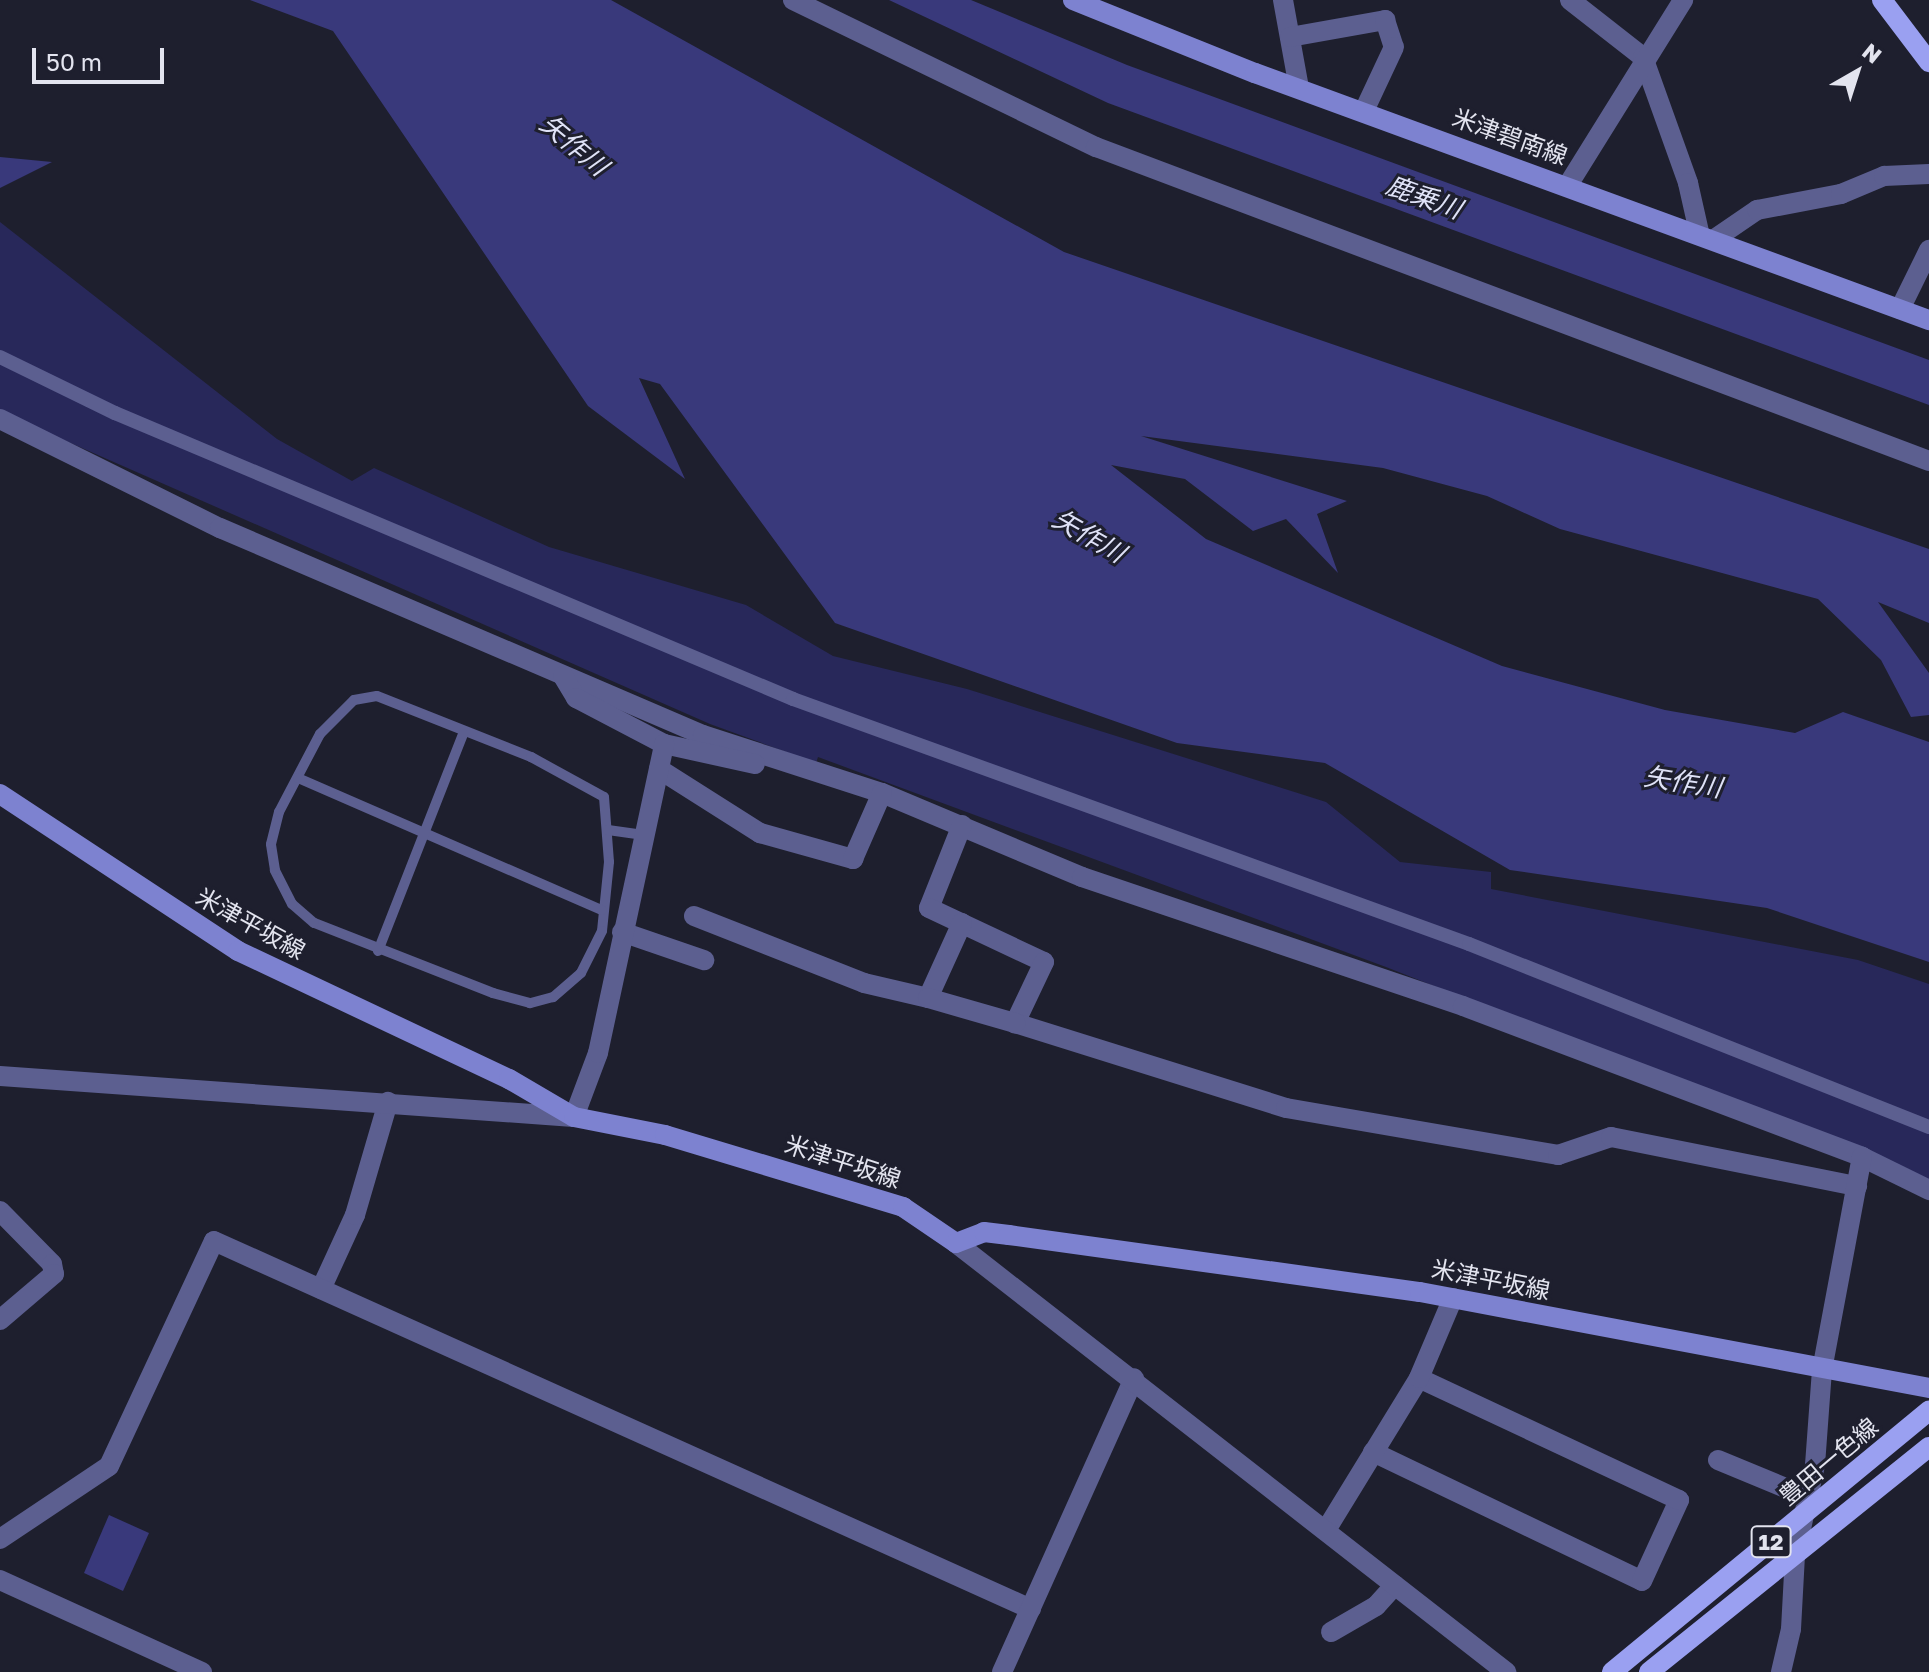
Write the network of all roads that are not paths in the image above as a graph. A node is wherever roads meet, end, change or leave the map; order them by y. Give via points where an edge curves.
1 (793, 0) edge
2 (1073, 0) edge
3 (1283, 0) edge
4 (1570, 0) edge
5 (1683, 0) edge
6 (1882, 0) edge
7 (1290, 37) junction
8 (1643, 57) junction
9 (1929, 62) edge
10 (1299, 88) junction
11 (1364, 111) junction
12 (1929, 174) edge
13 (1568, 185) junction
14 (1707, 235) junction
15 (1929, 250) edge
16 (1900, 309) junction
17 (1929, 320) edge
18 (0, 357) edge
19 (0, 419) edge
20 (1929, 461) edge
21 (563, 676) junction
22 (463, 734) junction
23 (664, 744) junction
24 (787, 765) junction
25 (659, 769) junction
26 (298, 778) junction
27 (882, 793) junction
28 (0, 794) edge
29 (962, 825) junction
30 (424, 829) junction
31 (608, 830) junction
32 (644, 835) junction
33 (602, 910) junction
34 (694, 916) dead end
35 (962, 923) junction
36 (622, 932) junction
37 (378, 951) junction
38 (704, 960) dead end
39 (928, 998) junction
40 (1015, 1023) junction
41 (0, 1076) edge
42 (388, 1102) junction
43 (574, 1117) junction
44 (1929, 1127) edge
45 (1862, 1157) junction
46 (1857, 1186) junction
47 (1929, 1190) edge
48 (0, 1211) edge
49 (956, 1243) junction
50 (321, 1289) junction
51 (1453, 1298) junction
52 (0, 1320) edge
53 (1822, 1370) junction
54 (1134, 1378) junction
55 (1419, 1378) junction
56 (1929, 1388) edge
57 (1929, 1411) edge
58 (1929, 1447) edge
59 (1373, 1452) junction
60 (1718, 1460) dead end
61 (1805, 1496) junction
62 (1801, 1518) junction
63 (1326, 1530) junction
64 (0, 1539) edge
65 (1795, 1556) junction
66 (0, 1580) edge
67 (1395, 1585) junction
68 (1031, 1609) junction
69 (1331, 1632) dead end
70 (177, 1667) edge
71 (202, 1672) edge
72 (1002, 1672) edge
73 (1506, 1672) edge
74 (1612, 1672) edge
75 (1649, 1672) edge
76 (1781, 1672) edge

1 - 20 street via 1096,147
2 - 10 main road, 米津碧南線
3 - 7 street
4 - 8 street
5 - 8 street
6 - 9 main road
7 - 10 street
7 - 11 street via 1385,20 1394,47
8 - 13 street
8 - 14 street
10 - 11 main road, 米津碧南線
11 - 13 main road, 米津碧南線
12 - 14 street via 1884,176 1841,194 1757,210
13 - 14 main road, 米津碧南線
14 - 16 main road, 米津碧南線
15 - 16 street
16 - 17 main road, 米津碧南線
18 - 44 street via 115,413 793,699 1469,944
19 - 21 street via 220,528
21 - 23 street via 576,698
21 - 24 street
22 - 26 lane via 377,696 354,700 320,734
22 - 30 lane
22 - 31 lane via 574,777 604,797
23 - 24 street via 759,765
23 - 25 street
24 - 27 street
25 - 27 street via 760,833 853,859
25 - 32 street
26 - 30 lane via 379,817
26 - 37 lane via 279,812 271,844 275,870 292,904 314,923
27 - 29 street
28 - 43 main road, 米津平坂線 via 238,951 509,1079
29 - 35 street via 929,908
29 - 45 street via 1082,877 1463,1006
30 - 33 lane via 494,866
30 - 37 lane
31 - 32 lane
31 - 33 lane
32 - 36 street
33 - 37 lane via 602,931 581,973 553,997 530,1003
34 - 39 street via 864,983
35 - 39 street
35 - 40 street via 1044,962
36 - 38 street
36 - 43 street via 598,1053
39 - 40 street
40 - 46 street via 1286,1108 1558,1155 1611,1137
41 - 42 street
42 - 43 street
42 - 50 street via 355,1215
43 - 49 main road, 米津平坂線 via 665,1135 903,1207
45 - 46 street
45 - 47 street
46 - 53 street
48 - 52 street via 52,1264 54,1274
49 - 51 main road, 米津平坂線 via 984,1232
49 - 54 street
50 - 64 street via 214,1241 109,1466
50 - 68 street
51 - 53 main road, 米津平坂線
51 - 55 street
53 - 56 main road, 米津平坂線
53 - 61 street via 1815,1465
54 - 63 street
54 - 68 street
55 - 59 street
55 - 59 street via 1679,1500 1642,1581
57 - 62 main road, 豊田一色線 / 12
58 - 65 main road, 12
59 - 63 street
60 - 61 street
61 - 62 street
62 - 65 street
62 - 74 main road, 豊田一色線 / 12
63 - 67 street
65 - 75 main road, 12
65 - 76 street via 1791,1629
66 - 70 street
67 - 69 street via 1376,1606
67 - 73 street
68 - 72 street
70 - 71 street

